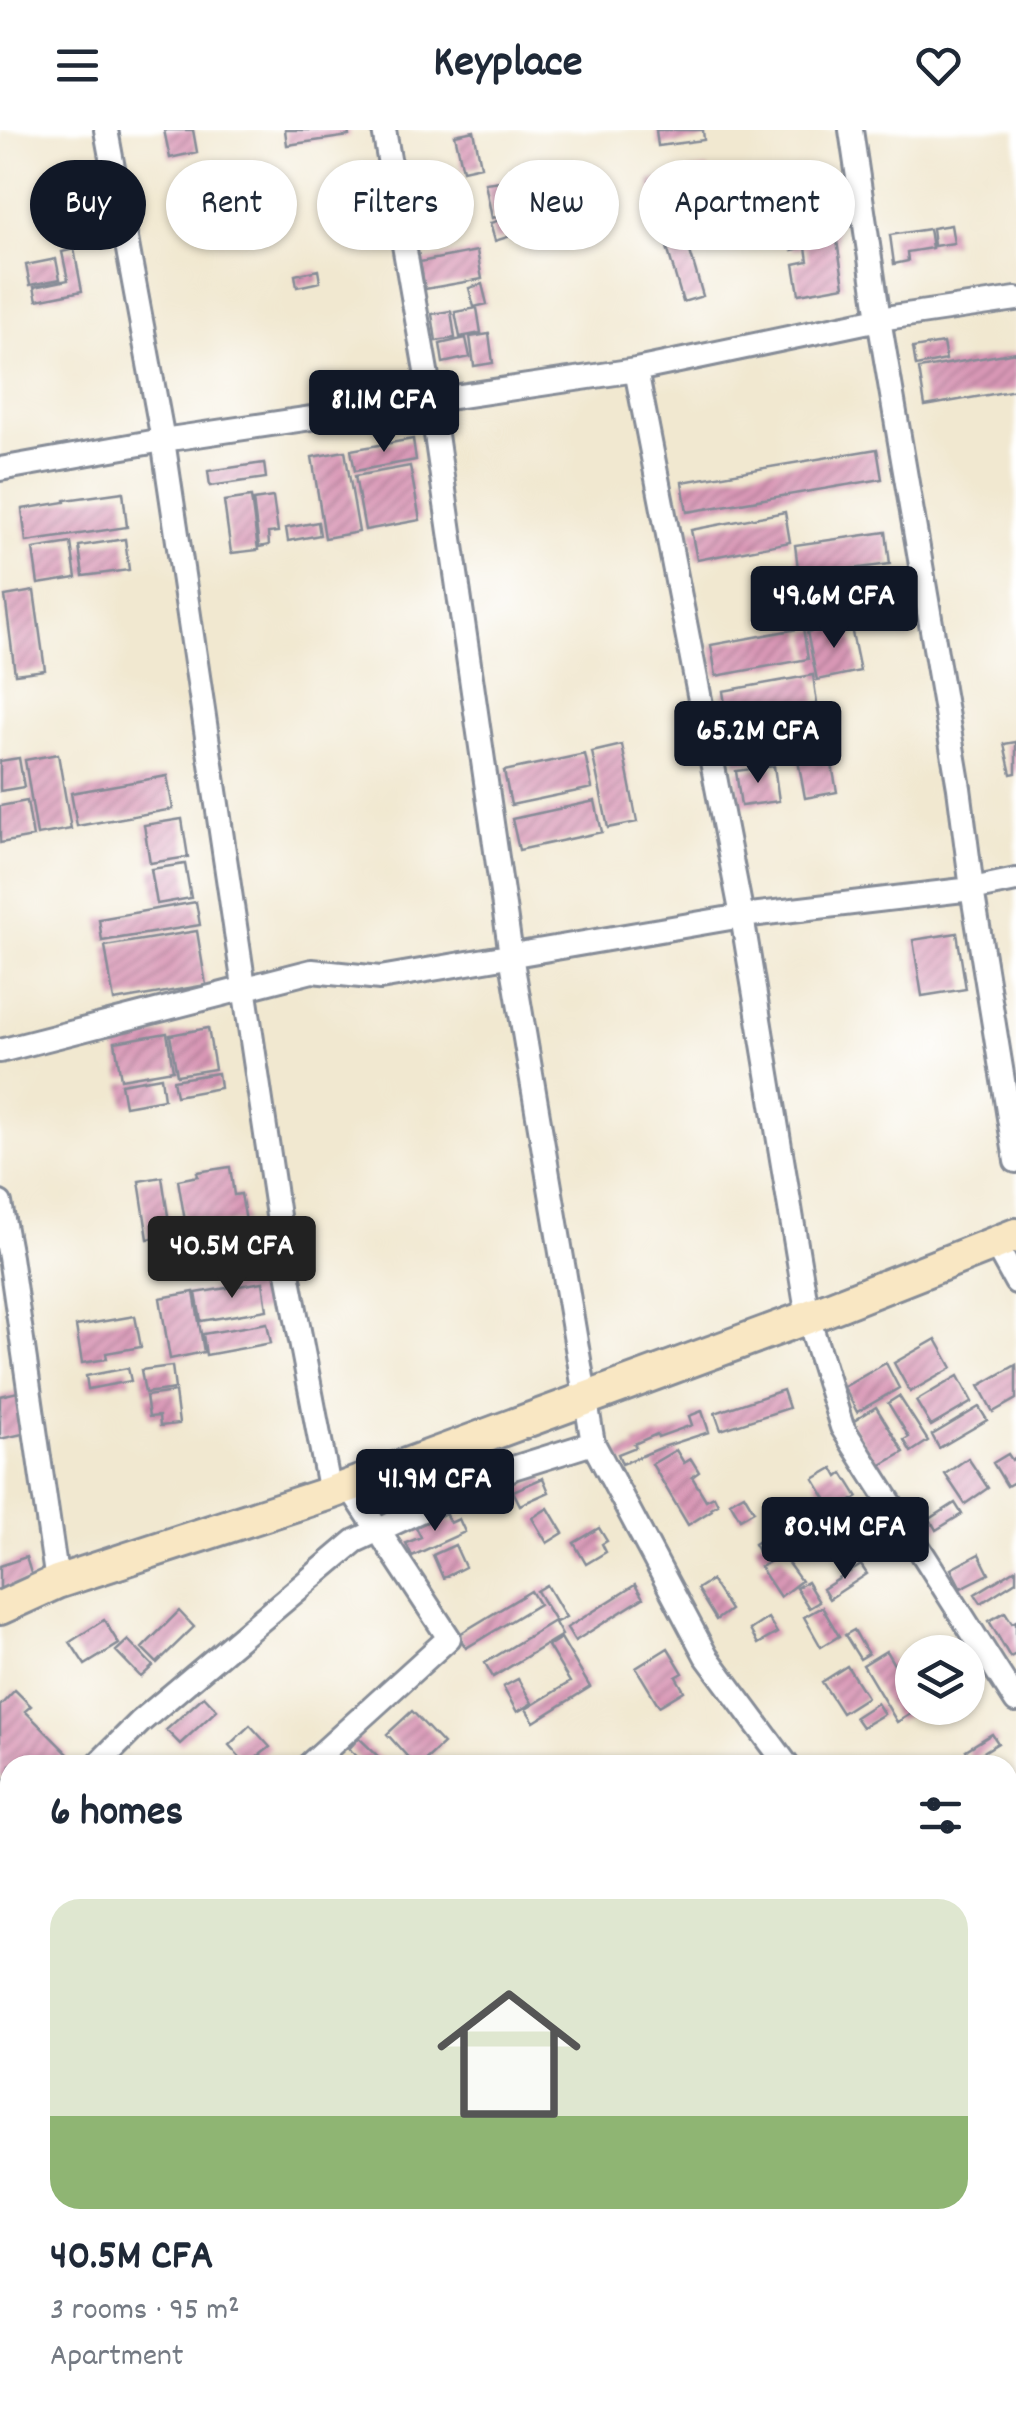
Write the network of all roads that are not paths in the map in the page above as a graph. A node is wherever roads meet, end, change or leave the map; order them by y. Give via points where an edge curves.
1 (106, 130) edge
2 (384, 130) edge
3 (851, 130) edge
4 (1016, 299) edge
5 (878, 319) junction
6 (636, 370) junction
7 (430, 400) junction
8 (162, 440) junction
9 (0, 468) edge
10 (1016, 880) edge
11 (972, 889) junction
12 (742, 916) junction
13 (512, 955) junction
14 (243, 989) junction
15 (0, 1051) edge
16 (1016, 1160) edge
17 (0, 1203) edge
18 (1005, 1240) edge
19 (1016, 1282) edge
20 (808, 1317) junction
21 (585, 1398) junction
22 (592, 1444) junction
23 (339, 1490) junction
24 (378, 1530) junction
25 (57, 1582) junction
26 (0, 1608) edge
27 (1016, 1701) edge
28 (107, 1755) edge
29 (320, 1755) edge
30 (780, 1755) edge

1 - 8 street
2 - 7 street
3 - 5 street
4 - 5 street
5 - 6 street
5 - 11 street
6 - 7 street
6 - 12 street
7 - 8 street
7 - 13 street
8 - 9 street
8 - 14 street
10 - 11 street
11 - 12 street
11 - 16 street
12 - 13 street
12 - 20 street
13 - 14 street via 380,978 312,971
13 - 21 street
14 - 15 street
14 - 23 street via 281,1236
17 - 25 street
18 - 19 street
18 - 20 main road
20 - 21 main road
20 - 27 street via 842,1427
21 - 22 street
21 - 23 main road
22 - 24 street via 513,1468
22 - 30 street via 706,1656
23 - 24 street
23 - 25 main road
24 - 28 street via 355,1541
24 - 29 street via 449,1638
25 - 26 main road

